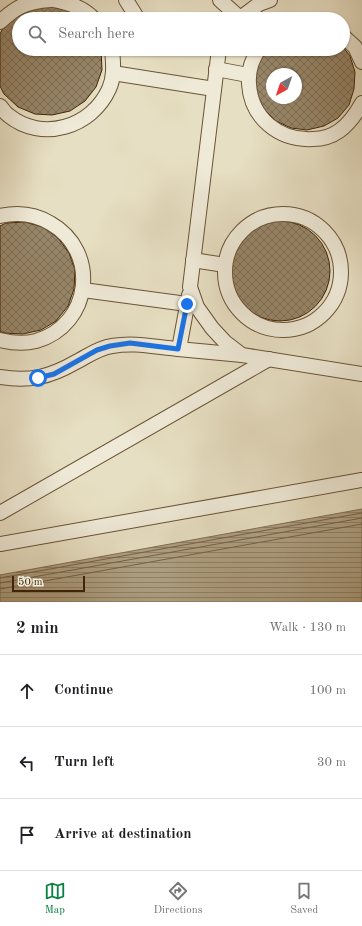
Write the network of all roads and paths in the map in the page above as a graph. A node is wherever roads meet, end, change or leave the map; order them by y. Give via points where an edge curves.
1 (51, 0) edge
2 (126, 0) edge
3 (220, 0) edge
4 (270, 0) edge
5 (86, 12) edge
6 (134, 12) edge
7 (233, 12) edge
8 (248, 12) edge
9 (0, 22) edge
10 (350, 42) edge
11 (113, 56) edge
12 (215, 56) edge
13 (254, 56) edge
14 (362, 62) edge
15 (216, 69) junction
16 (112, 74) junction
17 (248, 75) junction
18 (214, 89) junction
19 (362, 103) edge
20 (0, 106) edge
21 (0, 216) edge
22 (194, 260) junction
23 (224, 265) junction
24 (190, 286) junction
25 (83, 290) junction
26 (187, 304) junction
27 (0, 340) edge
28 (178, 349) junction
29 (242, 355) junction
30 (269, 359) junction
31 (362, 374) edge
32 (0, 377) edge
33 (362, 480) edge
34 (0, 512) edge
35 (0, 544) edge

1 - 5 lane via 72,4
1 - 9 lane via 32,2 13,10
2 - 6 lane
3 - 7 lane
4 - 8 lane
10 - 14 lane
11 - 16 lane
12 - 15 lane
13 - 17 lane
15 - 17 lane
15 - 18 lane
16 - 18 lane
16 - 20 lane via 110,88 100,105 85,119 66,127 46,130 26,125 8,116
17 - 19 lane via 250,94 256,111 268,125 284,136 302,140 321,139 338,132 352,119
18 - 22 lane
21 - 25 lane via 22,214 42,218 60,228 73,243 81,262
22 - 23 lane
22 - 24 lane
23 - 23 lane via 230,246 242,230 258,218 278,213 298,215 316,223 331,237 340,255 342,276 338,294 328,310 319,318 297,329 278,330 260,326 244,316 232,301 226,284
24 - 26 lane
24 - 29 lane via 197,307 212,328
25 - 26 lane
25 - 27 lane via 69,319 54,333 36,341 16,343
26 - 28 lane
28 - 29 lane
28 - 32 lane via 130,343 110,346 97,350 54,374 15,380
29 - 30 lane
30 - 31 lane
30 - 34 lane
33 - 35 lane

